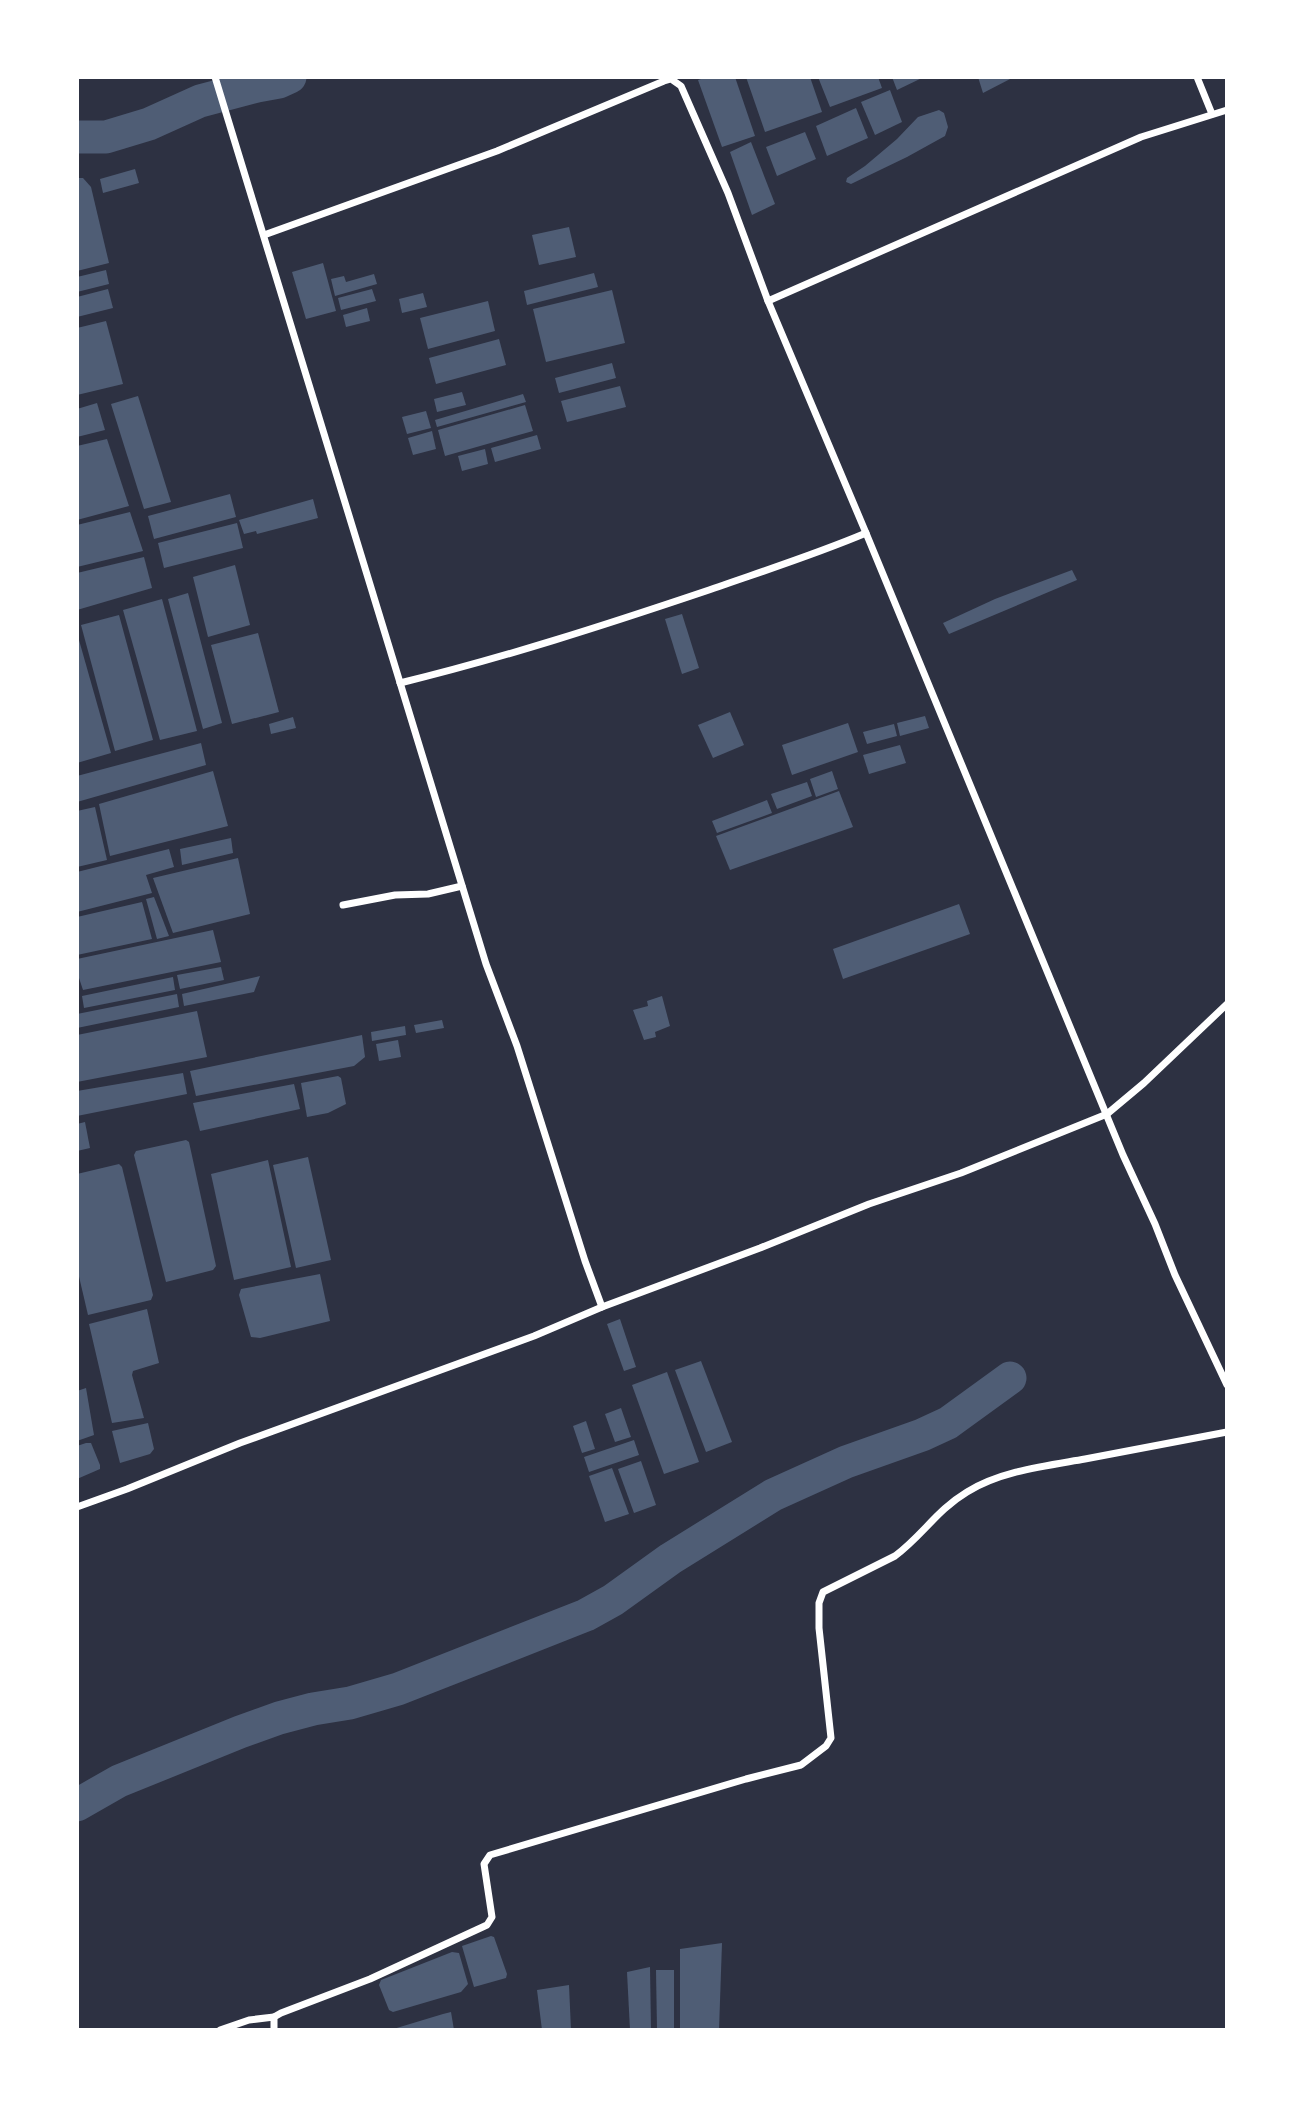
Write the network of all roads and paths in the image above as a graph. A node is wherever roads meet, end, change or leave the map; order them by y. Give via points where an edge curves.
1 (1197, 77) edge
2 (216, 80) edge
3 (1227, 110) edge
4 (1212, 114) junction
5 (264, 235) junction
6 (768, 301) junction
7 (866, 533) junction
8 (400, 683) junction
9 (462, 886) junction
10 (343, 905) dead end
11 (1227, 1004) edge
12 (1107, 1114) junction
13 (602, 1307) junction
14 (1227, 1385) edge
15 (1227, 1432) edge
16 (77, 1507) edge
17 (274, 2017) junction
18 (220, 2030) edge
19 (274, 2030) edge

1 - 4 street
2 - 5 street
3 - 4 street
4 - 6 street via 1141,137
5 - 6 street via 497,151 671,79 681,86 694,114
5 - 8 street
6 - 7 street
7 - 8 street via 650,610
7 - 12 street
8 - 9 street
9 - 10 street
9 - 13 street
11 - 12 street
12 - 13 street
12 - 14 street
13 - 16 street
15 - 17 street via 1046,1466 992,1479 968,1491 945,1506 895,1556 823,1592 819,1628 831,1738 817,1754 801,1765 490,1855 484,1864 492,1917 487,1925
17 - 18 street
17 - 19 street

